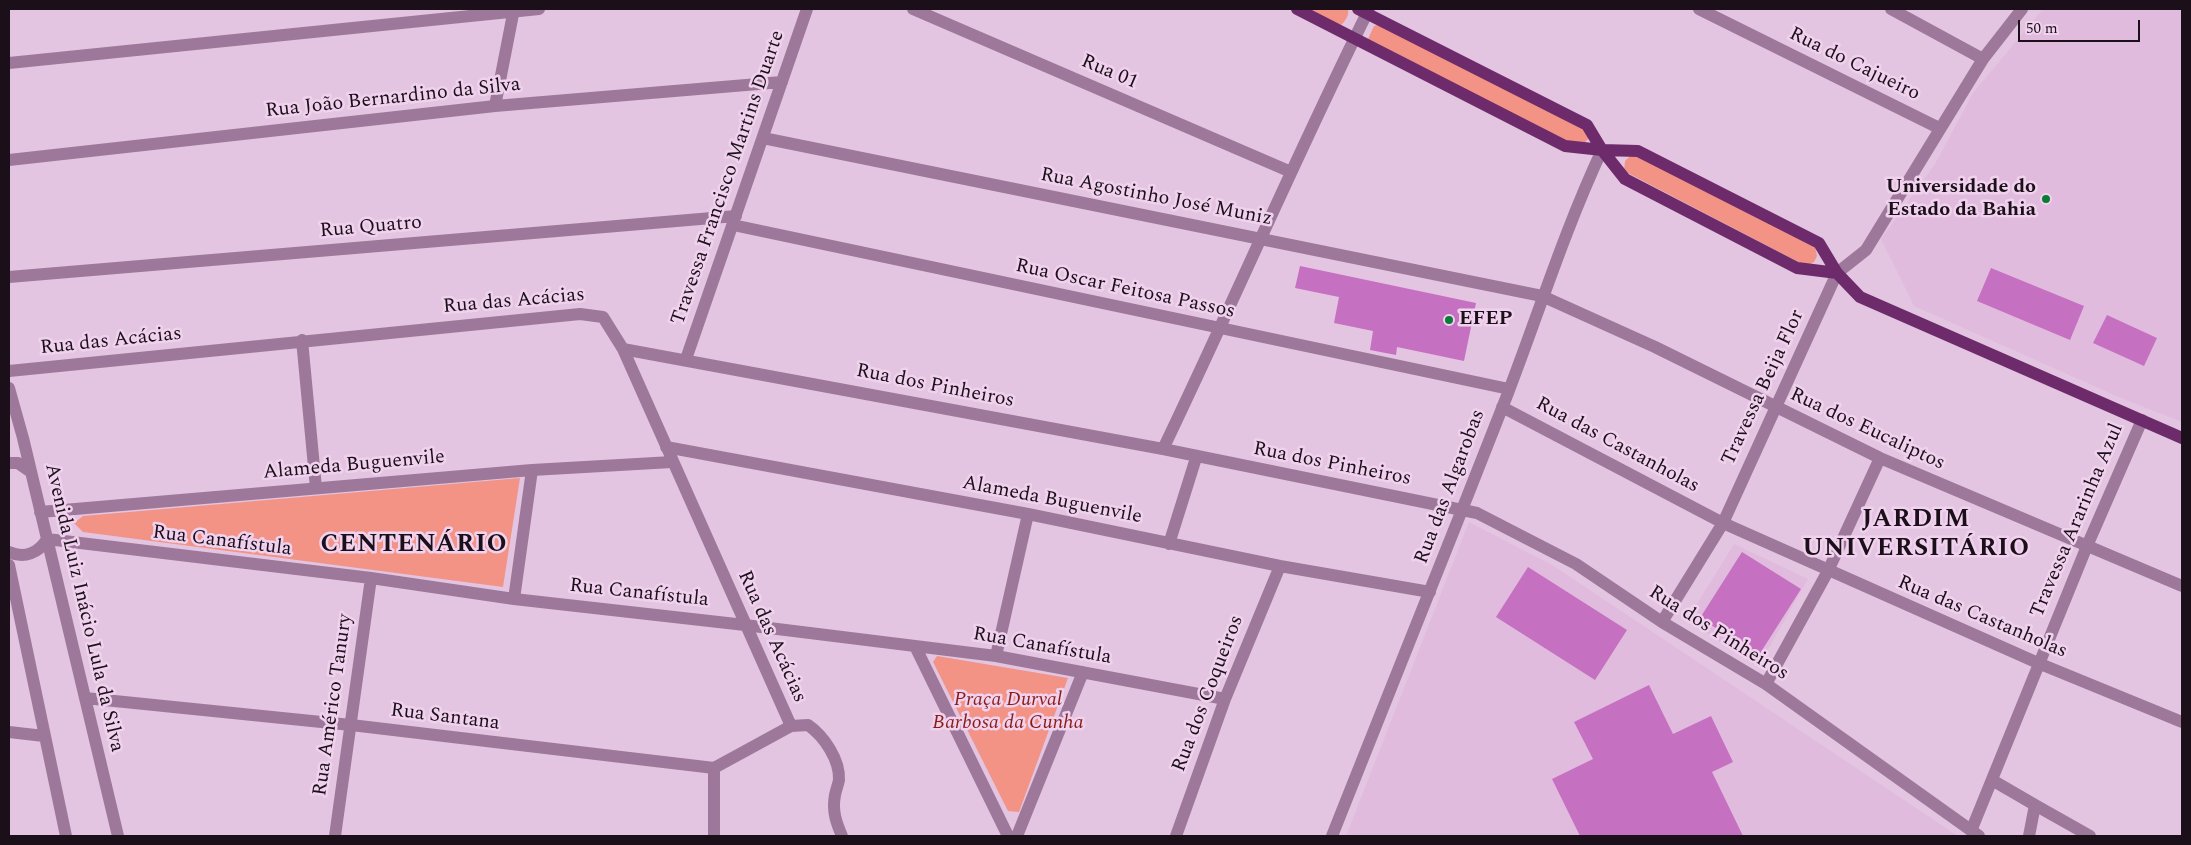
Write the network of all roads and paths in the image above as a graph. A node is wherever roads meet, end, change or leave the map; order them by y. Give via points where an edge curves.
1 (539, 9) edge
2 (807, 9) edge
3 (913, 9) edge
4 (1297, 9) edge
5 (1699, 9) edge
6 (1891, 9) edge
7 (2022, 9) edge
8 (514, 10) edge
9 (1364, 10) edge
10 (1354, 38) junction
11 (1983, 58) junction
12 (9, 63) edge
13 (782, 82) junction
14 (494, 106) junction
15 (1939, 128) junction
16 (763, 138) junction
17 (1602, 150) junction
18 (9, 160) edge
19 (1291, 172) junction
20 (735, 221) junction
21 (1260, 238) junction
22 (1837, 273) junction
23 (9, 277) edge
24 (1542, 296) junction
25 (1221, 329) junction
26 (302, 340) junction
27 (623, 349) junction
28 (686, 359) junction
29 (9, 371) edge
30 (9, 388) edge
31 (1509, 389) junction
32 (1502, 407) junction
33 (1775, 408) junction
34 (2142, 420) junction
35 (2182, 438) edge
36 (666, 446) junction
37 (1163, 450) junction
38 (1196, 458) junction
39 (1880, 458) junction
40 (672, 462) junction
41 (9, 463) edge
42 (532, 470) junction
43 (31, 472) junction
44 (316, 488) junction
45 (1460, 509) junction
46 (40, 512) junction
47 (1028, 514) junction
48 (1723, 523) junction
49 (47, 539) junction
50 (1169, 544) junction
51 (2087, 546) junction
52 (9, 552) edge
53 (9, 565) edge
54 (1280, 566) junction
55 (1828, 571) junction
56 (370, 578) junction
57 (2182, 586) edge
58 (1430, 592) junction
59 (514, 599) junction
60 (13, 604) edge
61 (1662, 622) junction
62 (745, 625) junction
63 (916, 646) junction
64 (996, 656) junction
65 (2038, 663) junction
66 (1083, 672) junction
67 (1766, 684) junction
68 (85, 698) junction
69 (1225, 699) junction
70 (2182, 722) edge
71 (351, 725) junction
72 (791, 726) junction
73 (9, 732) edge
74 (44, 736) junction
75 (714, 768) junction
76 (1992, 780) junction
77 (2035, 805) junction
78 (1975, 833) edge
79 (66, 836) edge
80 (118, 836) edge
81 (335, 836) edge
82 (714, 836) edge
83 (842, 836) edge
84 (1008, 836) edge
85 (1017, 836) edge
86 (1176, 836) edge
87 (1332, 836) edge
88 (2029, 836) edge
89 (2090, 836) edge

1 - 8 street
2 - 13 street, Travessa Francisco Martins Duarte
3 - 19 street, Rua 01
4 - 10 main road
5 - 15 street, Rua do Cajueiro
6 - 11 street
7 - 11 street
8 - 12 street
8 - 14 street
9 - 10 street
9 - 17 main road via 1587,125
10 - 17 main road via 1565,146
10 - 19 street
11 - 15 street
13 - 14 street, Rua João Bernardino da Silva
13 - 16 street, Travessa Francisco Martins Duarte
14 - 18 street, Rua João Bernardino da Silva
15 - 22 street via 1866,250
16 - 20 street, Travessa Francisco Martins Duarte
16 - 21 street, Rua Agostinho José Muniz
17 - 22 main road via 1625,179 1797,268
17 - 22 main road via 1638,151 1819,243
17 - 24 street, Rua das Algarobas
19 - 21 street
20 - 23 street, Rua Quatro
20 - 25 street, Rua Oscar Feitosa Passos
20 - 28 street, Travessa Francisco Martins Duarte
21 - 24 street, Rua Agostinho José Muniz
21 - 25 street
22 - 33 street, Travessa Beija Flor
22 - 34 main road via 1860,297
24 - 31 street, Rua das Algarobas
24 - 33 street, Rua dos Eucaliptos via 1655,347
25 - 31 street, Rua Oscar Feitosa Passos
25 - 37 street
26 - 27 street, Rua das Acácias via 588,314 603,317
26 - 29 street, Rua das Acácias
26 - 44 street
27 - 28 street, Rua dos Pinheiros
27 - 36 street, Rua das Acácias
28 - 37 street, Rua dos Pinheiros
30 - 43 street, Avenida Luiz Inácio Lula da Silva
31 - 32 street, Rua das Algarobas
32 - 45 street, Rua das Algarobas
32 - 48 street, Rua das Castanholas
33 - 39 street, Rua dos Eucaliptos
33 - 48 street, Travessa Beija Flor
34 - 35 main road
34 - 51 street, Travessa Ararinha Azul
36 - 40 street, Rua das Acácias
36 - 47 street, Alameda Buguenvile
37 - 38 street, Rua dos Pinheiros
38 - 45 street, Rua dos Pinheiros
38 - 50 street
39 - 51 street, Rua dos Eucaliptos
39 - 55 street
40 - 42 street, Alameda Buguenvile
40 - 62 street, Rua das Acácias
41 - 43 street via 18,463
42 - 44 street, Alameda Buguenvile
42 - 59 street
43 - 46 street, Avenida Luiz Inácio Lula da Silva
44 - 46 street, Alameda Buguenvile
45 - 58 street, Rua das Algarobas
45 - 61 street, Rua dos Pinheiros via 1485,517 1576,564
46 - 49 street, Avenida Luiz Inácio Lula da Silva
47 - 50 street, Alameda Buguenvile
47 - 64 street
48 - 55 street, Rua das Castanholas
48 - 61 street, Travessa Beija Flor
49 - 52 street via 39,550 26,555
49 - 56 street, Rua Canafístula
49 - 68 street, Avenida Luiz Inácio Lula da Silva
50 - 54 street, Alameda Buguenvile
51 - 57 street, Rua dos Eucaliptos
51 - 65 street, Travessa Ararinha Azul
53 - 60 street
54 - 58 street, Alameda Buguenvile
54 - 69 street, Rua dos Coqueiros
55 - 65 street, Rua das Castanholas
55 - 67 street
56 - 59 street, Rua Canafístula
56 - 71 street, Rua Américo Tanury
58 - 87 street, Rua das Algarobas
59 - 62 street, Rua Canafístula
60 - 74 street
61 - 67 street, Rua dos Pinheiros
62 - 63 street, Rua Canafístula
62 - 72 street, Rua das Acácias
63 - 64 street, Rua Canafístula
63 - 84 street
64 - 66 street, Rua Canafístula
65 - 70 street, Rua das Castanholas
65 - 76 street, Travessa Ararinha Azul
66 - 69 street, Rua Canafístula
66 - 85 street
67 - 78 street, Rua dos Pinheiros
68 - 71 street, Rua Santana
68 - 80 street, Avenida Luiz Inácio Lula da Silva
69 - 86 street, Rua dos Coqueiros
71 - 75 street, Rua Santana
71 - 81 street, Rua Américo Tanury
72 - 75 street
72 - 83 street via 808,725 829,746 839,780 833,806
73 - 74 street
74 - 79 street
75 - 82 street
76 - 77 street
76 - 78 street, Travessa Ararinha Azul
77 - 88 street
77 - 89 street

